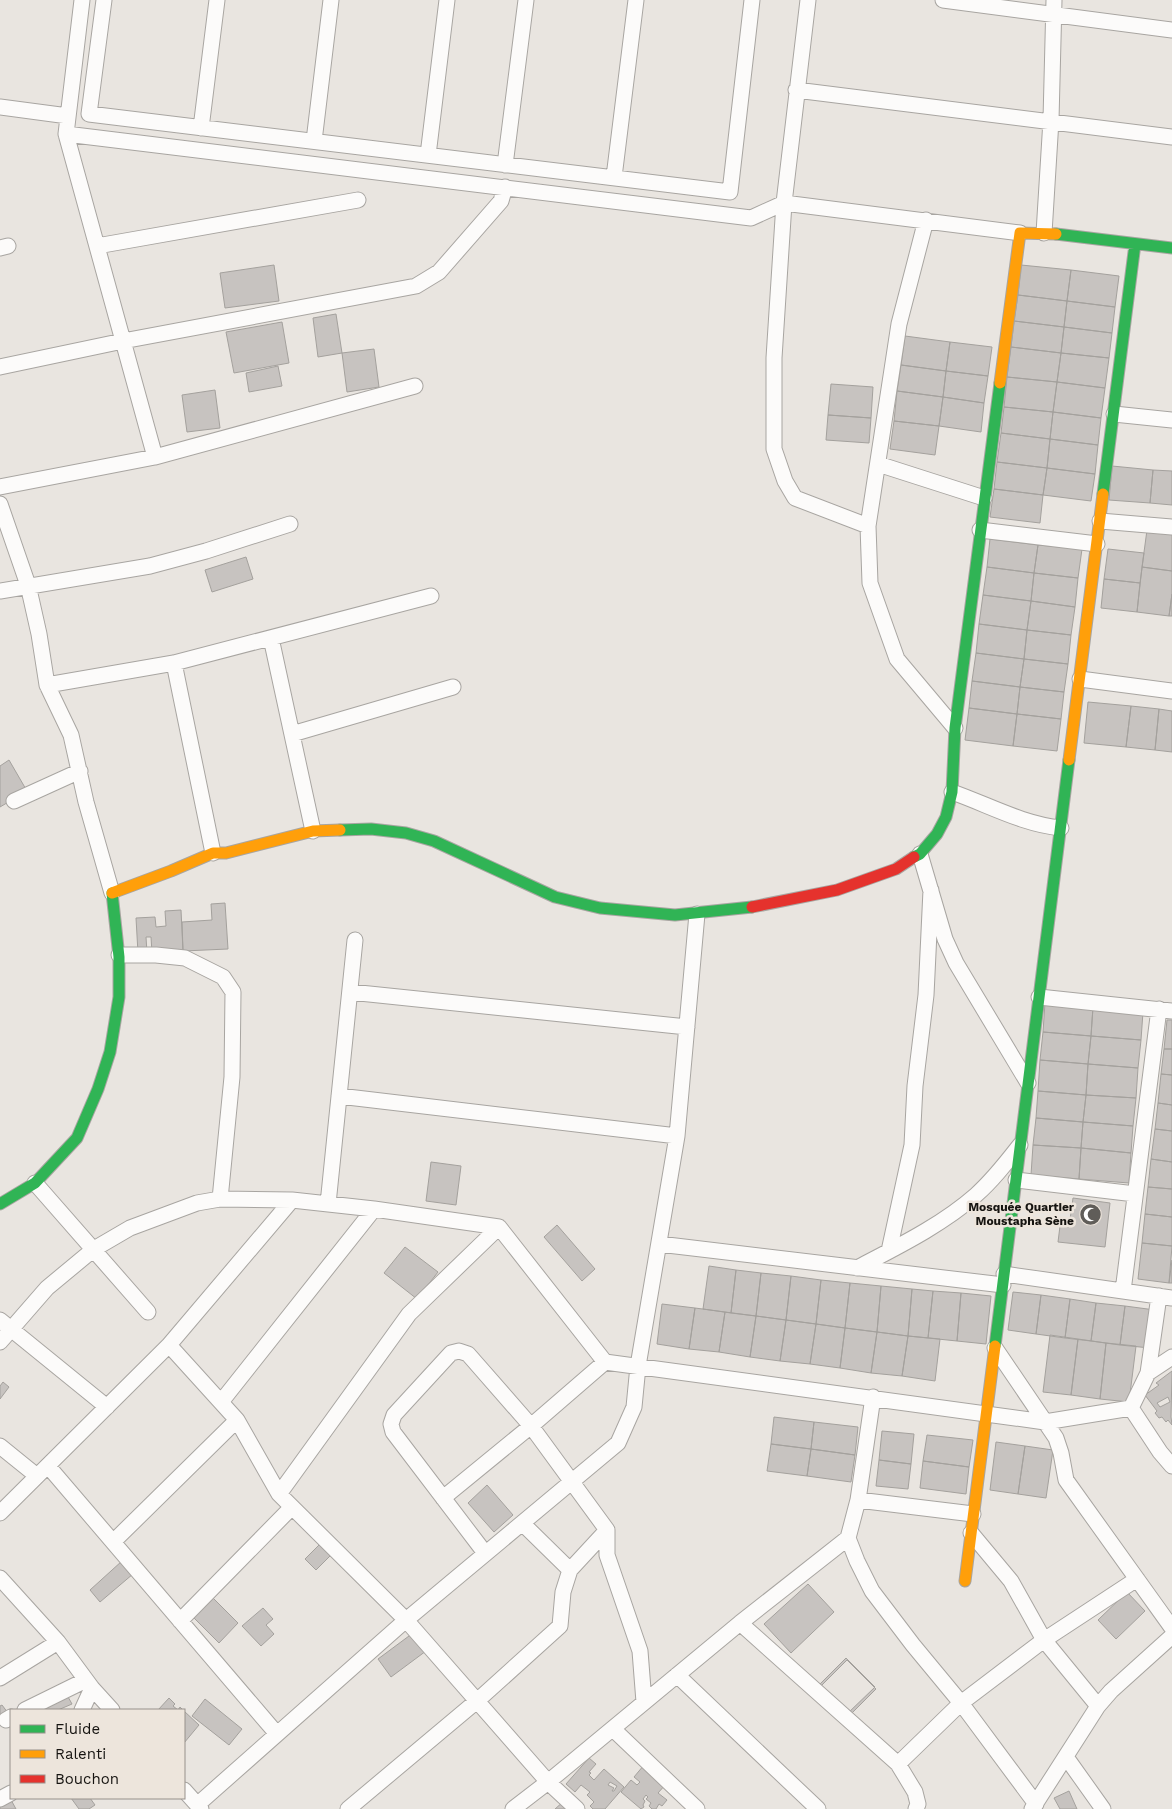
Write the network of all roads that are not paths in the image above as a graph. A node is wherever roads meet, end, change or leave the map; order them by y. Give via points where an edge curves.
1 (104, 0) edge
2 (217, 0) edge
3 (332, 0) edge
4 (447, 0) edge
5 (526, 0) edge
6 (636, 0) edge
7 (752, 0) edge
8 (808, 0) edge
9 (943, 0) edge
10 (77, 1) edge
11 (1054, 7) edge
12 (1172, 30) edge
13 (796, 90) junction
14 (0, 107) edge
15 (68, 116) junction
16 (1051, 120) junction
17 (201, 128) junction
18 (66, 134) junction
19 (1172, 136) edge
20 (314, 141) junction
21 (428, 155) junction
22 (505, 164) junction
23 (614, 177) junction
24 (505, 187) junction
25 (358, 200) dead end
26 (784, 203) junction
27 (926, 220) junction
28 (1020, 233) junction
29 (1044, 233) junction
30 (1135, 244) junction
31 (96, 246) junction
32 (1172, 248) edge
33 (123, 341) junction
34 (0, 368) edge
35 (415, 386) dead end
36 (1114, 414) junction
37 (1172, 420) edge
38 (155, 457) junction
39 (878, 464) junction
40 (0, 487) edge
41 (984, 498) junction
42 (0, 504) edge
43 (1100, 521) junction
44 (290, 524) dead end
45 (868, 526) junction
46 (1172, 527) edge
47 (980, 530) junction
48 (1097, 544) junction
49 (28, 585) junction
50 (0, 591) edge
51 (431, 596) dead end
52 (270, 638) junction
53 (174, 663) junction
54 (1080, 679) junction
55 (48, 685) junction
56 (453, 687) dead end
57 (1172, 690) edge
58 (955, 728) junction
59 (292, 734) junction
60 (80, 771) junction
61 (952, 792) junction
62 (14, 801) dead end
63 (1061, 828) junction
64 (313, 830) junction
65 (212, 853) junction
66 (920, 854) junction
67 (931, 890) junction
68 (112, 893) junction
69 (697, 914) junction
70 (355, 940) dead end
71 (119, 955) junction
72 (350, 992) junction
73 (1039, 997) junction
74 (1165, 1010) edge
75 (687, 1027) junction
76 (1028, 1084) junction
77 (339, 1096) junction
78 (677, 1136) junction
79 (1021, 1144) junction
80 (1016, 1180) junction
81 (35, 1183) junction
82 (1135, 1194) junction
83 (220, 1199) junction
84 (292, 1200) junction
85 (0, 1204) edge
86 (328, 1204) junction
87 (374, 1209) junction
88 (499, 1227) junction
89 (659, 1244) junction
90 (94, 1249) junction
91 (889, 1251) junction
92 (857, 1268) junction
93 (1003, 1280) junction
94 (1123, 1291) junction
95 (1166, 1297) edge
96 (148, 1312) dead end
97 (5, 1324) edge
98 (0, 1342) edge
99 (169, 1345) junction
100 (995, 1348) junction
101 (1172, 1357) edge
102 (605, 1362) junction
103 (638, 1366) junction
104 (1148, 1373) junction
105 (873, 1397) junction
106 (222, 1402) junction
107 (107, 1408) junction
108 (1131, 1408) junction
109 (986, 1412) junction
110 (237, 1420) junction
111 (1045, 1422) junction
112 (531, 1426) junction
113 (0, 1446) edge
114 (1172, 1466) edge
115 (43, 1471) junction
116 (572, 1481) junction
117 (279, 1494) junction
118 (443, 1498) junction
119 (858, 1500) junction
120 (292, 1507) junction
121 (0, 1514) edge
122 (973, 1514) junction
123 (522, 1523) junction
124 (607, 1530) junction
125 (971, 1533) junction
126 (848, 1538) junction
127 (113, 1542) junction
128 (485, 1553) junction
129 (570, 1570) junction
130 (0, 1578) edge
131 (1137, 1579) junction
132 (965, 1581) dead end
133 (406, 1620) junction
134 (180, 1621) junction
135 (740, 1623) junction
136 (1172, 1628) edge
137 (1172, 1636) edge
138 (1044, 1640) junction
139 (58, 1642) junction
140 (677, 1675) junction
141 (0, 1678) edge
142 (89, 1684) junction
143 (478, 1700) junction
144 (644, 1702) junction
145 (961, 1703) junction
146 (1098, 1706) junction
147 (28, 1709) edge
148 (82, 1709) edge
149 (111, 1709) edge
150 (612, 1728) junction
151 (277, 1734) junction
152 (1066, 1757) junction
153 (898, 1764) junction
154 (548, 1782) junction
155 (185, 1791) edge
156 (1034, 1806) edge
157 (199, 1807) edge
158 (348, 1809) edge
159 (513, 1809) edge
160 (578, 1809) edge
161 (697, 1809) edge
162 (818, 1809) edge
163 (916, 1809) edge
164 (1104, 1809) edge

1 - 17 street via 89,114
2 - 17 street
3 - 20 street
4 - 21 street
5 - 22 street
6 - 23 street
7 - 23 street via 730,192
8 - 13 street
9 - 11 street
10 - 15 street
11 - 12 street
11 - 16 street
13 - 16 street
13 - 26 street
14 - 15 street
15 - 18 street
16 - 19 street
16 - 29 street
17 - 20 street
18 - 24 street
18 - 31 street
20 - 21 street
21 - 22 street
22 - 23 street
24 - 26 street via 751,218
24 - 33 street via 501,201 439,272 416,286
25 - 31 street
26 - 27 street
26 - 45 street via 774,358 774,449 784,481 795,498
27 - 28 street
27 - 39 street via 899,324
28 - 29 street
28 - 41 street
29 - 30 street
30 - 32 street
30 - 36 street
31 - 33 street
33 - 34 street
33 - 38 street
35 - 38 street
36 - 37 street
36 - 43 street
38 - 40 street
39 - 41 street
39 - 45 street
41 - 47 street
42 - 49 street
43 - 46 street
43 - 48 street
44 - 49 street via 150,566
45 - 58 street via 870,584 897,659
47 - 48 street
47 - 58 street
48 - 54 street
49 - 50 street
49 - 55 street
51 - 52 street
52 - 53 street
52 - 59 street
53 - 55 street
53 - 65 street
54 - 57 street
54 - 63 street
55 - 60 street via 72,735
56 - 59 street
58 - 61 street
59 - 64 street
60 - 62 street
60 - 68 street
61 - 63 street via 1042,826
61 - 66 street via 946,817
63 - 73 street
64 - 65 street via 226,853
64 - 69 street via 371,829 406,833 434,841 555,897 640,913
65 - 68 street
66 - 67 street
66 - 69 street via 896,869 837,890 764,906
67 - 76 street via 945,939 956,963
67 - 91 street via 926,995 912,1145
68 - 71 street
69 - 75 street
70 - 72 street
71 - 81 street via 119,997 113,1036 98,1089 77,1138
71 - 83 street via 185,958 223,977 233,992 232,1077
72 - 75 street
72 - 77 street
73 - 74 street
73 - 76 street
74 - 82 street
75 - 78 street
76 - 79 street
77 - 78 street
77 - 86 street
78 - 89 street
79 - 80 street
79 - 91 street via 975,1196
80 - 82 street
80 - 93 street
81 - 85 street
81 - 90 street
82 - 94 street
83 - 84 street
83 - 90 street via 197,1203 130,1228
84 - 86 street
84 - 99 street
86 - 87 street
87 - 88 street
87 - 106 street
88 - 102 street
88 - 117 street via 409,1314
89 - 92 street
89 - 103 street
90 - 96 street
90 - 97 street
91 - 92 street
92 - 93 street
93 - 94 street
93 - 100 street
94 - 95 street
95 - 104 street
97 - 98 street
97 - 107 street
99 - 106 street
99 - 107 street
100 - 109 street
100 - 111 street
101 - 104 street
102 - 103 street
102 - 112 street
103 - 105 street
103 - 116 street via 634,1408 618,1443
104 - 108 street
105 - 109 street
105 - 119 street
106 - 110 street
107 - 115 street
108 - 111 street
108 - 114 street
109 - 111 street
109 - 122 street
110 - 117 street
110 - 127 street
111 - 131 street via 1056,1438 1066,1480
112 - 116 street
112 - 118 street
112 - 118 street via 468,1354 451,1353 394,1415 391,1424 393,1432
113 - 115 street
115 - 121 street
115 - 127 street
116 - 123 street
116 - 124 street
117 - 120 street
118 - 128 street
119 - 122 street
119 - 126 street
120 - 133 street
120 - 134 street
122 - 125 street
123 - 128 street
123 - 129 street
124 - 129 street
124 - 144 street via 607,1555 640,1650
125 - 132 street
125 - 138 street via 1011,1581
126 - 135 street
126 - 145 street via 872,1591
127 - 134 street
128 - 133 street
129 - 143 street via 563,1592 560,1626
130 - 139 street
131 - 136 street
131 - 138 street
133 - 143 street
133 - 151 street
134 - 151 street
135 - 140 street
135 - 153 street
137 - 146 street
138 - 145 street
138 - 146 street
139 - 141 street
139 - 142 street
140 - 144 street
140 - 162 street
142 - 147 street
142 - 148 street
142 - 149 street
143 - 154 street
143 - 158 street
144 - 150 street
145 - 153 street
145 - 156 street
146 - 152 street
150 - 154 street
150 - 161 street
151 - 157 street
152 - 156 street
152 - 164 street
153 - 163 street via 915,1792
154 - 159 street
154 - 160 street
155 - 157 street

